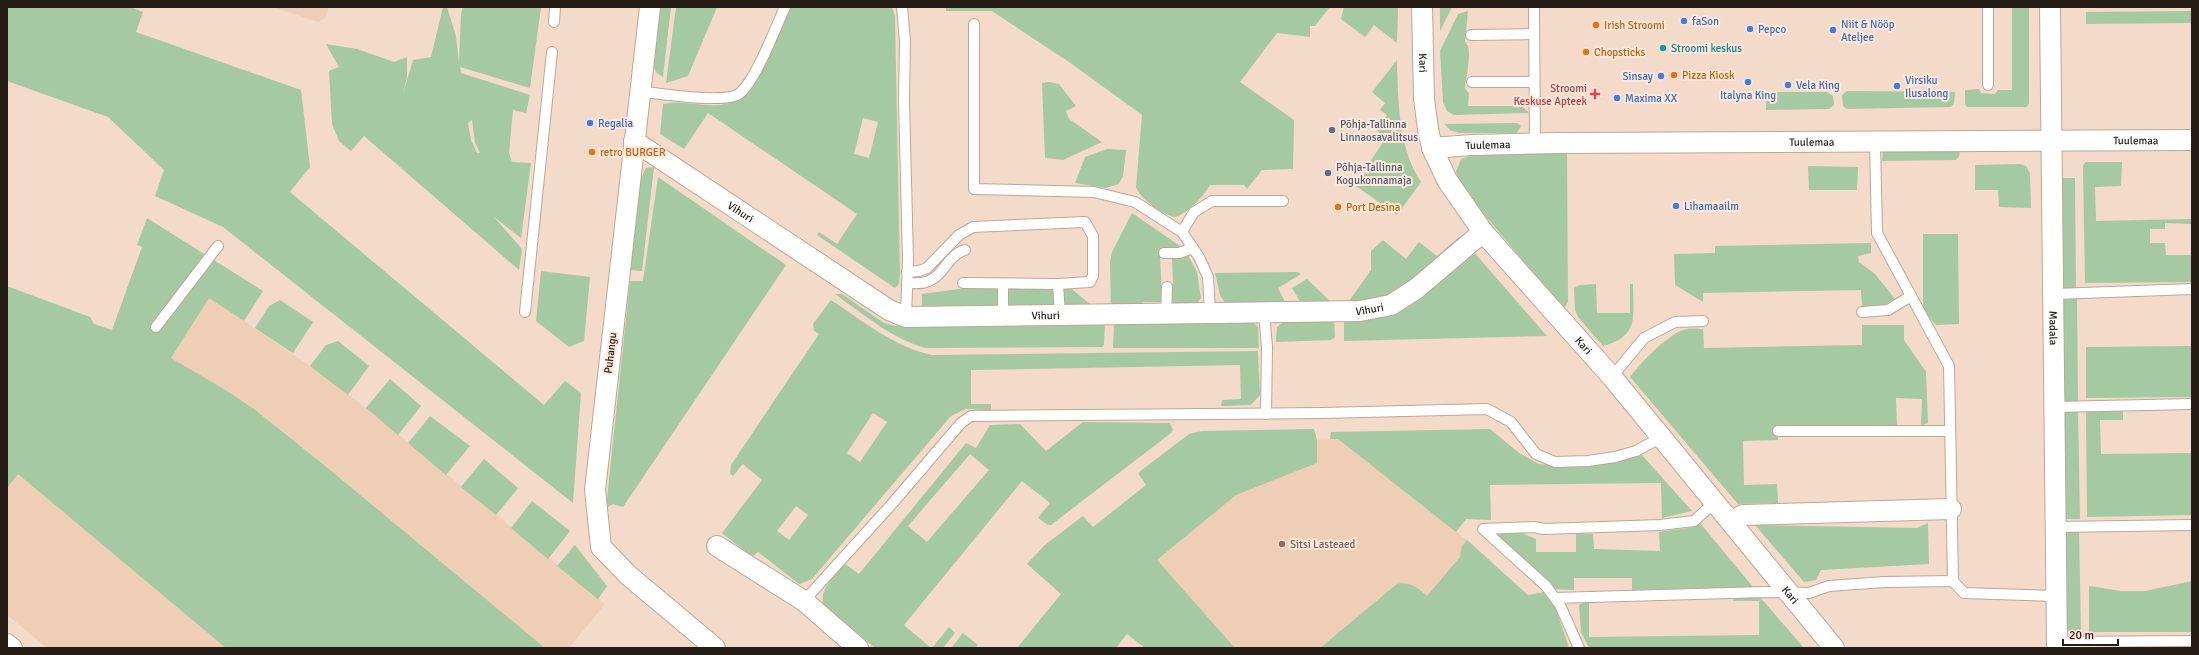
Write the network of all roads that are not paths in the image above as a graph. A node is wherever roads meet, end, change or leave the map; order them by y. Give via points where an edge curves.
1 (555, 7) edge
2 (650, 7) edge
3 (784, 7) edge
4 (902, 7) edge
5 (1422, 7) edge
6 (1534, 7) edge
7 (1988, 7) edge
8 (2050, 7) edge
9 (554, 22) dead end
10 (974, 24) dead end
11 (1534, 34) junction
12 (1471, 35) dead end
13 (552, 52) dead end
14 (1472, 82) dead end
15 (1534, 82) junction
16 (1988, 85) dead end
17 (640, 91) junction
18 (2192, 140) edge
19 (634, 141) junction
20 (2053, 141) junction
21 (1875, 142) junction
22 (1535, 144) junction
23 (1432, 148) junction
24 (1283, 201) dead end
25 (1182, 232) junction
26 (1483, 232) junction
27 (218, 246) dead end
28 (1193, 248) junction
29 (965, 250) dead end
30 (1164, 253) dead end
31 (907, 272) junction
32 (907, 283) junction
33 (963, 283) dead end
34 (1003, 284) junction
35 (1058, 284) junction
36 (1167, 287) dead end
37 (2192, 289) edge
38 (2055, 294) junction
39 (1911, 296) junction
40 (1210, 311) junction
41 (526, 312) dead end
42 (1862, 312) dead end
43 (1264, 313) junction
44 (1166, 314) junction
45 (1060, 316) junction
46 (906, 317) junction
47 (1003, 317) junction
48 (1703, 321) dead end
49 (156, 327) dead end
50 (1612, 377) junction
51 (2192, 404) edge
52 (2056, 407) junction
53 (1266, 414) junction
54 (1778, 431) dead end
55 (1950, 431) junction
56 (1662, 438) junction
57 (1715, 502) junction
58 (1950, 509) junction
59 (1731, 522) junction
60 (2192, 525) edge
61 (2057, 527) junction
62 (717, 546) dead end
63 (1953, 582) junction
64 (1789, 593) junction
65 (2057, 596) junction
66 (1556, 598) junction
67 (804, 601) junction
68 (2192, 641) edge
69 (7, 644) edge
70 (2057, 645) edge
71 (12, 648) edge
72 (713, 648) edge
73 (858, 648) edge
74 (1578, 648) edge
75 (1834, 648) edge

1 - 9 lane
2 - 17 street, Puhangu
3 - 17 lane via 750,83 737,95 721,98
4 - 31 lane via 905,41
5 - 23 street, Kari via 1424,99
6 - 11 lane
7 - 16 lane
8 - 20 street, Madala
10 - 25 lane via 974,189 1094,192 1124,198 1135,202
11 - 12 lane
11 - 15 lane
13 - 41 lane
14 - 15 lane
15 - 22 lane
17 - 19 street, Puhangu
18 - 20 street, Tuulemaa
19 - 46 street, Vihuri via 883,306
19 - 72 street, Puhangu via 595,490 601,547 628,575
20 - 21 street, Tuulemaa
20 - 38 street, Madala
21 - 22 street, Tuulemaa
21 - 39 lane via 1877,233
22 - 23 street, Tuulemaa
23 - 26 street, Kari via 1447,180
24 - 25 lane via 1212,201 1194,212
25 - 28 lane
26 - 43 street, Vihuri via 1416,289 1391,305 1360,310
26 - 50 street, Kari
27 - 49 lane
28 - 30 lane via 1179,253
28 - 40 lane via 1208,277
29 - 32 lane via 954,256 936,277 926,282
31 - 32 lane
31 - 35 lane via 927,268 959,235 973,227 1085,222 1093,236 1093,276 1090,282
32 - 46 lane
33 - 34 lane
34 - 35 lane
34 - 47 lane
35 - 45 lane
36 - 44 lane
37 - 38 lane
38 - 52 street, Madala
39 - 42 lane via 1888,310
39 - 55 lane via 1949,366
40 - 43 street, Vihuri
40 - 44 street, Vihuri
43 - 53 lane via 1267,348
44 - 45 street, Vihuri
45 - 47 street, Vihuri
46 - 47 street, Vihuri
48 - 50 lane via 1675,322 1644,338
50 - 56 street, Kari
51 - 52 lane
52 - 61 street, Madala
53 - 56 lane via 1487,409 1511,422 1536,454 1555,462 1615,457 1636,451
53 - 67 lane via 971,416 961,423
54 - 55 lane
55 - 58 lane
56 - 57 street, Kari
57 - 59 street, Kari
57 - 66 lane via 1694,521 1660,525 1483,529
58 - 59 street via 1743,515
58 - 63 lane
59 - 64 street, Kari
60 - 61 lane
61 - 65 street, Madala
62 - 67 street
63 - 64 lane via 1884,582 1829,586 1809,594
63 - 65 lane via 1964,594
64 - 66 lane
64 - 75 street, Kari
65 - 70 street, Madala
66 - 74 lane
67 - 73 street
68 - 70 lane
69 - 71 street

